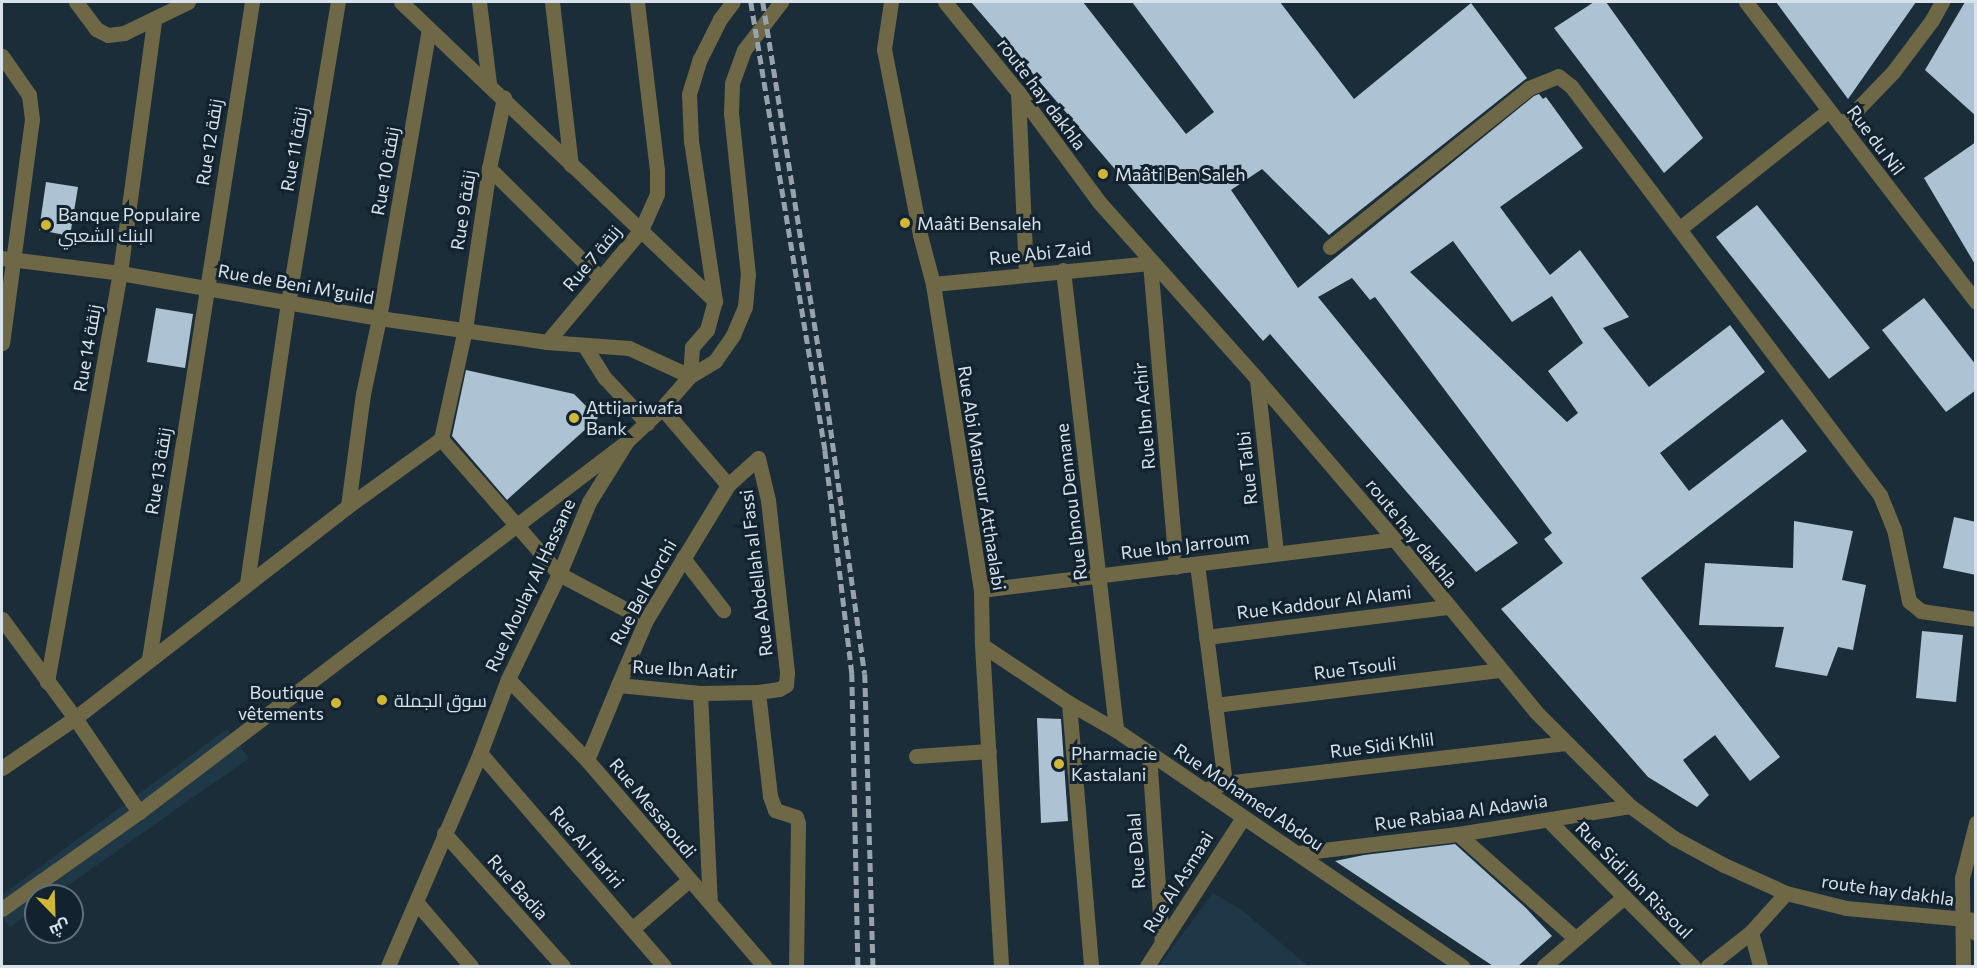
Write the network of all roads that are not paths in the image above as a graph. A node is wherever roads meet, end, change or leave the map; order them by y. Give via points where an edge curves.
1 (76, 2) edge
2 (188, 2) edge
3 (252, 2) edge
4 (338, 2) edge
5 (400, 2) edge
6 (479, 2) edge
7 (552, 2) edge
8 (637, 2) edge
9 (733, 2) edge
10 (781, 2) edge
11 (891, 2) edge
12 (945, 2) edge
13 (1746, 2) edge
14 (1942, 2) edge
15 (154, 20) junction
16 (429, 30) junction
17 (2, 56) edge
18 (489, 83) junction
19 (1018, 92) junction
20 (504, 98) junction
21 (1829, 110) junction
22 (1841, 126) junction
23 (571, 165) junction
24 (489, 168) junction
25 (1679, 229) junction
26 (641, 230) junction
27 (1330, 247) dead end
28 (8, 259) edge
29 (1150, 263) junction
30 (1063, 270) junction
31 (120, 273) junction
32 (1026, 274) junction
33 (600, 278) junction
34 (933, 284) junction
35 (206, 289) junction
36 (716, 301) junction
37 (1976, 302) edge
38 (288, 303) junction
39 (379, 318) junction
40 (465, 329) junction
41 (547, 342) junction
42 (2, 343) edge
43 (584, 345) junction
44 (690, 376) junction
45 (1257, 379) junction
46 (662, 408) junction
47 (647, 423) junction
48 (441, 439) junction
49 (627, 441) junction
50 (758, 458) joint
51 (728, 485) junction
52 (348, 506) junction
53 (518, 525) junction
54 (1394, 539) junction
55 (1276, 553) junction
56 (683, 558) junction
57 (1197, 564) junction
58 (1176, 567) junction
59 (559, 574) junction
60 (1099, 576) junction
61 (246, 583) junction
62 (981, 590) junction
63 (1447, 607) junction
64 (723, 610) dead end
65 (2, 619) edge
66 (1976, 619) edge
67 (646, 620) junction
68 (1206, 637) junction
69 (982, 645) junction
70 (150, 659) junction
71 (1500, 670) junction
72 (508, 679) junction
73 (47, 682) junction
74 (618, 685) junction
75 (786, 685) joint
76 (758, 692) junction
77 (700, 693) junction
78 (1069, 703) junction
79 (1215, 705) junction
80 (75, 718) junction
81 (1116, 730) junction
82 (1566, 743) junction
83 (989, 751) junction
84 (480, 753) junction
85 (1149, 754) junction
86 (915, 756) dead end
87 (587, 760) junction
88 (2, 768) edge
89 (1225, 783) junction
90 (1204, 790) junction
91 (1630, 806) junction
92 (139, 812) junction
93 (1242, 819) junction
94 (1548, 820) junction
95 (1976, 823) edge
96 (444, 833) junction
97 (1458, 834) junction
98 (1298, 853) junction
99 (689, 880) junction
100 (1786, 893) junction
101 (1624, 897) junction
102 (710, 902) junction
103 (417, 903) junction
104 (2, 909) edge
105 (1969, 920) edge
106 (632, 929) junction
107 (1751, 932) junction
108 (1976, 933) edge
109 (1575, 938) junction
110 (1162, 944) junction
111 (388, 966) edge
112 (471, 966) edge
113 (564, 966) edge
114 (664, 966) edge
115 (764, 966) edge
116 (796, 966) edge
117 (1001, 966) edge
118 (1091, 966) edge
119 (1147, 966) edge
120 (1462, 966) edge
121 (1544, 966) edge
122 (1693, 966) edge
123 (1707, 966) edge
124 (1760, 966) edge
125 (1963, 966) edge

1 - 15 street via 96,29 108,35 124,33
2 - 15 street
3 - 35 street, Rue 12 زنقة
4 - 38 street, Rue 11 زنقة
5 - 16 street
6 - 18 street
7 - 23 street
8 - 26 street, Rue 7 زنقة via 657,170 657,194
9 - 36 street via 700,59 689,94 691,141
10 - 44 street, Rue Moulay Al Hassane via 744,51 732,83 731,113 748,274 746,307 715,361
11 - 34 street, Rue Abi Mansour Atthaalabi via 884,49
12 - 19 street, route hay dakhla
13 - 21 street, Rue du Nil
14 - 22 street via 1893,72
15 - 31 street, Rue 14 زنقة
16 - 18 street
16 - 39 street, Rue 10 زنقة
17 - 28 street via 28,95 32,119
18 - 20 street
19 - 29 street, route hay dakhla via 1099,202
19 - 32 street
20 - 23 street
20 - 24 street, Rue 9 زنقة
21 - 22 street, Rue du Nil
21 - 25 street
22 - 37 street, Rue du Nil
23 - 26 street
24 - 33 street
24 - 40 street, Rue 9 زنقة
25 - 27 street via 1571,86 1558,76 1529,88
25 - 66 street via 1880,495 1894,529 1909,601 1921,611
26 - 33 street, Rue 7 زنقة
26 - 36 street
28 - 31 street, Rue de Beni M'guild
28 - 42 street
29 - 30 street, Rue Abi Zaid
29 - 45 street, route hay dakhla
29 - 58 street, Rue Ibn Achir
30 - 32 street, Rue Abi Zaid
30 - 60 street, Rue Ibnou Dennane
31 - 35 street, Rue de Beni M'guild
31 - 73 street, Rue 14 زنقة
32 - 34 street, Rue Abi Zaid
33 - 41 street, Rue 7 زنقة
34 - 62 street, Rue Abi Mansour Atthaalabi
35 - 38 street, Rue de Beni M'guild
35 - 70 street, Rue 13 زنقة
36 - 44 street via 707,330 692,347
38 - 39 street, Rue de Beni M'guild
38 - 61 street
39 - 40 street, Rue de Beni M'guild
39 - 52 street via 363,394
40 - 41 street, Rue de Beni M'guild
40 - 48 street
41 - 43 street, Rue de Beni M'guild
43 - 44 street, Rue de Beni M'guild via 629,348
43 - 47 street via 605,378
44 - 46 street, Rue Moulay Al Hassane
45 - 54 street, route hay dakhla
45 - 55 street, Rue Talbi
46 - 47 street, Rue Moulay Al Hassane
46 - 51 street
47 - 49 street, Rue Moulay Al Hassane
48 - 52 street
48 - 53 street
49 - 53 street
49 - 59 street, Rue Moulay Al Hassane via 590,502
50 - 51 street, Rue Bel Korchi
50 - 75 street, Rue Abdellah al Fassi via 768,500 788,673
51 - 56 street, Rue Bel Korchi
52 - 61 street
53 - 59 street
53 - 92 street
54 - 55 street, Rue Ibn Jarroum
54 - 63 street, route hay dakhla
55 - 57 street, Rue Ibn Jarroum
56 - 64 street
56 - 67 street, Rue Bel Korchi
57 - 58 street, Rue Ibn Jarroum
57 - 68 street
58 - 60 street, Rue Ibn Jarroum
59 - 67 street
59 - 72 street, Rue Moulay Al Hassane
60 - 62 street, Rue Ibn Jarroum
60 - 81 street, Rue Ibnou Dennane
61 - 70 street
62 - 69 street, Rue Abi Mansour Atthaalabi
63 - 68 street, Rue Kaddour Al Alami
63 - 71 street, route hay dakhla
65 - 73 street
67 - 74 street, Rue Bel Korchi
68 - 79 street
69 - 78 street, Rue Mohamed Abdou
69 - 83 street, Rue Abi Mansour Atthaalabi
70 - 80 street
71 - 79 street, Rue Tsouli
71 - 82 street, route hay dakhla
72 - 84 street, Rue Moulay Al Hassane
72 - 87 street, Rue Messaoudi
73 - 80 street
74 - 77 street, Rue Ibn Aatir
74 - 87 street, Rue Bel Korchi
75 - 76 street, Rue Ibn Aatir
76 - 77 street, Rue Ibn Aatir
76 - 116 street via 770,796 775,810 796,817 798,823
77 - 102 street
78 - 81 street, Rue Mohamed Abdou
78 - 118 street
79 - 89 street
80 - 88 street
80 - 92 street
81 - 85 street, Rue Mohamed Abdou
82 - 89 street, Rue Sidi Khlil
82 - 91 street, route hay dakhla
83 - 86 street
83 - 117 street, Rue Abi Mansour Atthaalabi
84 - 96 street, Rue Moulay Al Hassane
84 - 106 street, Rue Al Hariri
85 - 90 street, Rue Mohamed Abdou
85 - 110 street, Rue Dalal
87 - 99 street, Rue Messaoudi
89 - 90 street, Rue Sidi Khlil
90 - 93 street, Rue Mohamed Abdou
91 - 94 street, Rue Rabiaa Al Adawia
91 - 100 street, route hay dakhla via 1674,838
92 - 104 street
93 - 98 street, Rue Mohamed Abdou
93 - 110 street, Rue Al Asmaai
94 - 97 street, Rue Rabiaa Al Adawia
94 - 101 street, Rue Sidi Ibn Rissoul
95 - 105 street via 1962,878
96 - 103 street, Rue Moulay Al Hassane
96 - 113 street, Rue Badia
97 - 98 street, Rue Rabiaa Al Adawia
97 - 109 street
98 - 120 street, Rue Mohamed Abdou
99 - 102 street, Rue Messaoudi
99 - 106 street
100 - 105 street, route hay dakhla via 1846,908
100 - 107 street
101 - 109 street
101 - 122 street, Rue Sidi Ibn Rissoul
102 - 115 street, Rue Messaoudi
103 - 111 street, Rue Moulay Al Hassane
103 - 112 street
105 - 108 street
105 - 125 street
106 - 114 street, Rue Al Hariri
107 - 123 street
107 - 124 street
109 - 121 street
110 - 119 street, Rue Al Asmaai

